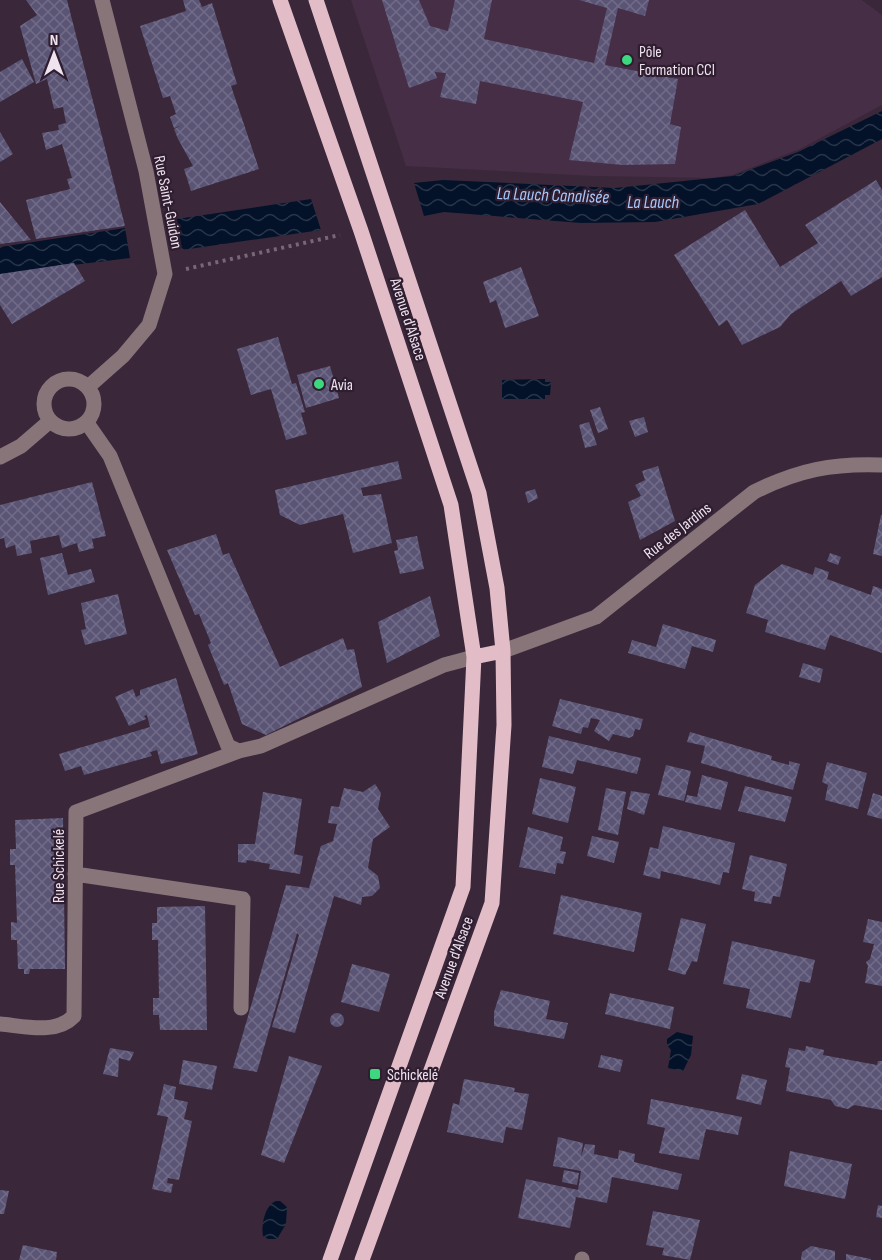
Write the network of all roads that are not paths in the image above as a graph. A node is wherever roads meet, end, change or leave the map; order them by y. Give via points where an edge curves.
1 (102, 0) edge
2 (280, 0) edge
3 (316, 0) edge
4 (88, 387) junction
5 (50, 421) junction
6 (87, 423) junction
7 (0, 457) edge
8 (882, 465) edge
9 (503, 651) junction
10 (474, 657) junction
11 (239, 751) junction
12 (75, 874) junction
13 (241, 1008) dead end
14 (0, 1024) edge
15 (330, 1260) edge
16 (362, 1260) edge

1 - 4 street, Rue Saint-Guidon via 146,171 165,274 149,325 123,356
2 - 10 main road, Avenue d'Alsace via 451,505
3 - 9 main road, Avenue d'Alsace via 479,493 497,588
4 - 5 street via 74,379 52,386 44,407
4 - 6 street via 95,401
5 - 6 street via 72,430
5 - 7 street via 21,446
6 - 11 street via 110,456 228,746
8 - 9 street, Rue des Jardins via 813,468 782,478 754,492 596,617
9 - 10 main road
9 - 16 main road, Avenue d'Alsace via 504,725 492,903
10 - 11 street, Rue Schickelé via 444,665 261,746
10 - 15 main road, Avenue d'Alsace via 463,887
11 - 12 street, Rue Schickelé via 76,812
12 - 13 street via 243,899
12 - 14 street, Rue Schickelé via 74,1016 53,1028

